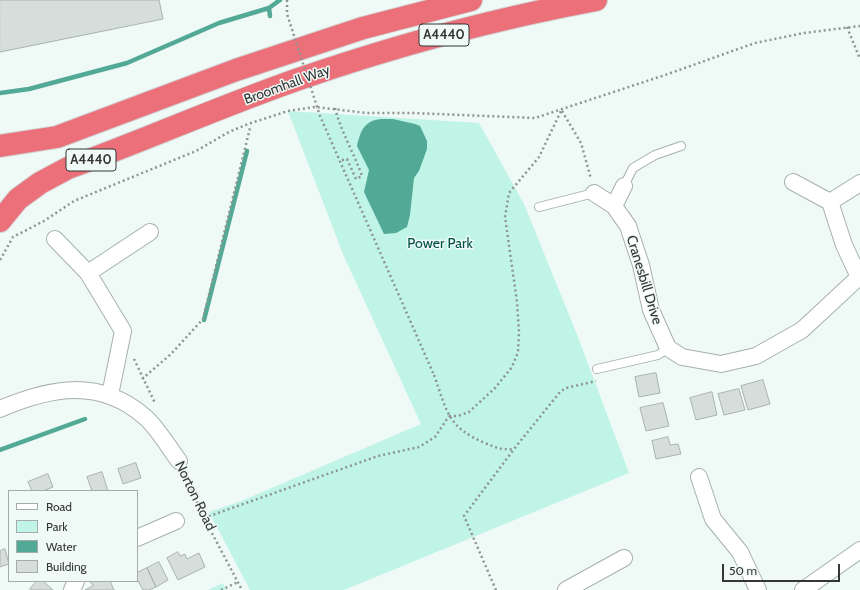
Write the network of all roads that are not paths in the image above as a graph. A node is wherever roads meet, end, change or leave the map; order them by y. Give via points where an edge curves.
1 (471, 0) edge
2 (596, 0) edge
3 (0, 146) edge
4 (681, 146) dead end
5 (793, 182) dead end
6 (860, 184) edge
7 (624, 186) joint
8 (594, 193) joint
9 (830, 202) junction
10 (614, 206) junction
11 (539, 207) dead end
12 (0, 221) edge
13 (150, 232) dead end
14 (55, 239) dead end
15 (88, 273) junction
16 (860, 276) edge
17 (668, 348) junction
18 (597, 369) dead end
19 (110, 395) junction
20 (0, 409) edge
21 (179, 461) road end
22 (699, 477) dead end
23 (176, 521) dead end
24 (138, 538) edge
25 (860, 550) edge
26 (624, 558) dead end
27 (566, 590) edge
28 (758, 590) edge
29 (803, 590) edge

1 - 3 highway, Broomhall Way / A4440 via 363,28 236,70 57,137
2 - 12 highway, Broomhall Way / A4440 via 539,11 445,35 371,55 295,81 68,168 40,183 18,199
4 - 7 lane via 655,155 633,168
5 - 9 street
6 - 9 street
7 - 10 street
8 - 10 street, Cranesbill Drive
8 - 11 lane
9 - 16 street via 844,245
10 - 17 street, Cranesbill Drive via 628,226 641,265 651,310
13 - 15 street
14 - 15 street
15 - 19 street via 123,331
16 - 17 street via 802,330 756,356 721,364 682,357
17 - 18 lane via 658,355
19 - 20 street, Norton Road via 88,390 58,390
19 - 21 street, Norton Road via 146,418
22 - 28 street via 713,519 740,552
23 - 24 street
25 - 29 street
26 - 27 street

